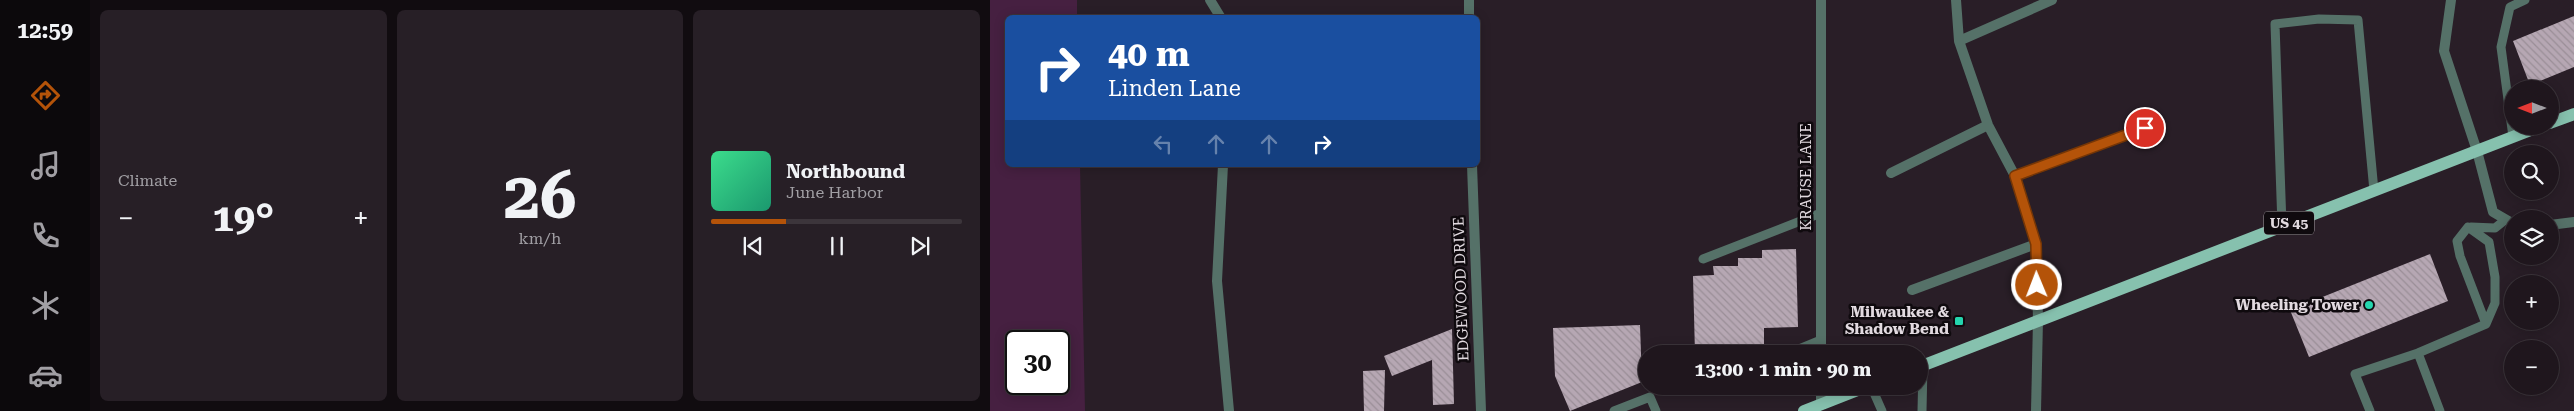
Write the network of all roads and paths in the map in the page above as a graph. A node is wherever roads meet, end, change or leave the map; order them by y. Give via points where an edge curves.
1 (1210, 0) edge
2 (1469, 0) edge
3 (1822, 0) edge
4 (1956, 0) edge
5 (2052, 0) edge
6 (2451, 0) edge
7 (2524, 0) edge
8 (1219, 15) edge
9 (1469, 15) edge
10 (1959, 41) junction
11 (2574, 114) edge
12 (2559, 120) edge
13 (1988, 125) junction
14 (2145, 128) dead end
15 (2518, 135) edge
16 (2513, 137) junction
17 (2477, 151) junction
18 (1223, 167) edge
19 (1472, 167) edge
20 (1891, 174) dead end
21 (2015, 176) junction
22 (2374, 190) junction
23 (1821, 213) junction
24 (2504, 218) edge
25 (2574, 222) edge
26 (2504, 224) edge
27 (2559, 224) edge
28 (2282, 226) junction
29 (2468, 227) junction
30 (2036, 244) junction
31 (1703, 258) dead end
32 (1912, 290) dead end
33 (2038, 320) junction
34 (2486, 324) junction
35 (1821, 340) junction
36 (1809, 345) edge
37 (1821, 345) edge
38 (2418, 353) junction
39 (1928, 363) edge
40 (1818, 395) edge
41 (1848, 395) edge
42 (1874, 395) edge
43 (1922, 395) edge
44 (1813, 409) edge
45 (1229, 411) edge
46 (1481, 411) edge
47 (1614, 411) edge
48 (1656, 411) edge
49 (1882, 411) edge
50 (1922, 411) edge
51 (2036, 411) edge
52 (2370, 411) edge
53 (2440, 411) edge

1 - 8 street
2 - 9 street
3 - 23 street, KRAUSE LANE
4 - 10 street
5 - 10 street
6 - 17 street via 2444,51
7 - 16 lane via 2510,7 2501,47
10 - 13 street
11 - 12 main road
13 - 20 street
13 - 21 street
14 - 21 street
15 - 16 main road, US 45
16 - 17 main road, US 45
17 - 22 main road, US 45
17 - 24 street via 2493,212
18 - 45 street via 1217,281
19 - 46 street, EDGEWOOD DRIVE
21 - 30 street
22 - 28 main road, US 45
22 - 28 lane via 2358,20 2318,19 2275,24
23 - 31 lane
23 - 35 street, KRAUSE LANE
25 - 27 street
26 - 29 lane via 2495,228
28 - 33 main road, US 45
29 - 34 lane via 2458,241 2460,256
29 - 34 lane via 2489,242 2495,277 2495,303
30 - 32 street
30 - 33 street
33 - 39 main road, US 45
33 - 51 street
34 - 38 lane
35 - 36 lane
35 - 37 street, KRAUSE LANE
38 - 52 lane via 2356,374
38 - 53 lane
40 - 44 street
41 - 44 main road
42 - 49 lane
43 - 50 lane
47 - 48 lane via 1650,397

